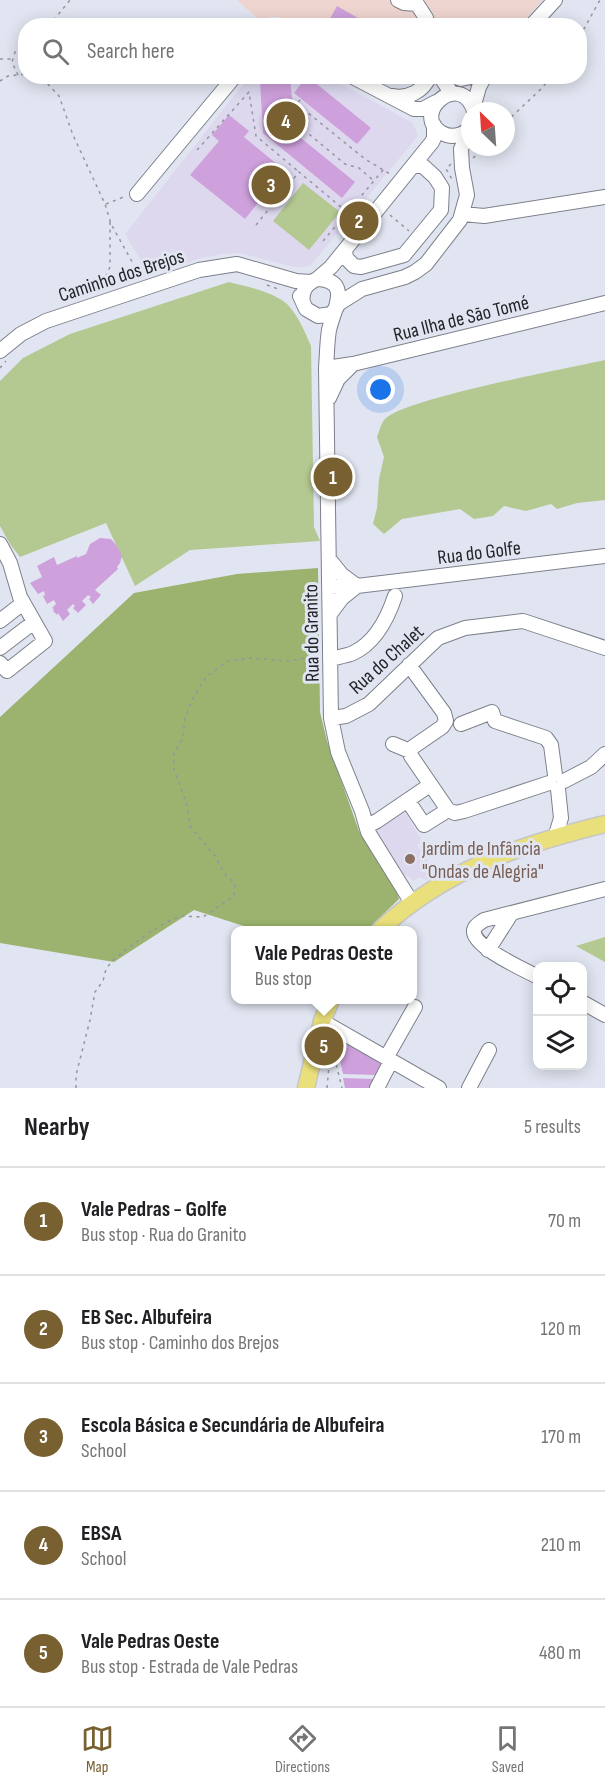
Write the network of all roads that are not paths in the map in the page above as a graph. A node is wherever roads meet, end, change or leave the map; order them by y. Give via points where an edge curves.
1 (398, 0) edge
2 (555, 0) edge
3 (418, 2) edge
4 (426, 18) edge
5 (538, 18) edge
6 (227, 84) edge
7 (365, 84) edge
8 (426, 84) edge
9 (438, 84) edge
10 (446, 84) edge
11 (471, 84) edge
12 (481, 84) edge
13 (455, 94) junction
14 (384, 95) junction
15 (437, 101) junction
16 (468, 102) edge
17 (476, 102) edge
18 (435, 126) junction
19 (461, 134) edge
20 (461, 148) edge
21 (460, 164) junction
22 (414, 165) junction
23 (137, 194) road end
24 (605, 197) edge
25 (463, 214) junction
26 (345, 250) junction
27 (262, 276) junction
28 (314, 280) junction
29 (335, 286) junction
30 (362, 289) junction
31 (605, 303) edge
32 (337, 305) junction
33 (307, 309) junction
34 (327, 343) junction
35 (5, 354) edge
36 (353, 364) junction
37 (326, 368) junction
38 (327, 403) junction
39 (0, 544) edge
40 (605, 556) edge
41 (329, 559) junction
42 (357, 586) junction
43 (329, 587) junction
44 (395, 596) dead end
45 (22, 600) junction
46 (330, 614) junction
47 (0, 621) edge
48 (34, 622) junction
49 (0, 648) edge
50 (605, 648) edge
51 (330, 652) junction
52 (0, 663) edge
53 (409, 665) junction
54 (331, 718) junction
55 (461, 724) dead end
56 (393, 744) dead end
57 (410, 752) junction
58 (605, 754) edge
59 (557, 782) junction
60 (430, 785) junction
61 (408, 801) junction
62 (451, 812) junction
63 (561, 818) junction
64 (605, 824) edge
65 (367, 826) junction
66 (577, 831) junction
67 (555, 838) junction
68 (605, 889) edge
69 (412, 903) junction
70 (511, 914) junction
71 (385, 926) edge
72 (488, 950) junction
73 (533, 975) edge
74 (329, 1004) edge
75 (587, 1005) edge
76 (415, 1008) dead end
77 (605, 1015) edge
78 (322, 1022) junction
79 (489, 1050) dead end
80 (389, 1059) junction
81 (306, 1088) edge
82 (377, 1088) edge
83 (439, 1088) edge
84 (469, 1088) edge

1 - 3 street
2 - 5 street
3 - 4 street
6 - 23 street
7 - 14 street
8 - 14 street via 408,96
9 - 15 street
10 - 13 street
11 - 13 street
12 - 17 street
13 - 15 street
13 - 16 street
14 - 15 street via 414,109
14 - 18 street
15 - 18 street via 433,108
18 - 19 street via 444,134
18 - 21 street
18 - 22 street via 434,138
20 - 21 street
21 - 25 street via 467,195
22 - 26 street
22 - 26 street via 423,166 442,188 441,210 404,255 361,267 346,258
24 - 25 street via 484,216
25 - 30 street via 426,264 405,277
26 - 28 street via 332,267
27 - 28 street, Caminho dos Brejos
27 - 33 street, Caminho dos Brejos via 298,294
27 - 35 street, Caminho dos Brejos via 237,264 199,270 46,321 21,334
28 - 29 street
28 - 33 street via 303,293
29 - 30 street
29 - 32 street
30 - 32 street
31 - 36 street, Rua Ilha de São Tomé
32 - 33 street via 324,316
32 - 34 street, Rua do Granito
33 - 34 street, Rua do Granito
34 - 36 street via 340,361
34 - 37 street, Rua do Granito
36 - 37 street, Rua Ilha de São Tomé
36 - 38 street via 338,379
37 - 38 street, Rua do Granito
38 - 41 street, Rua do Granito
39 - 45 street
40 - 42 street, Rua do Golfe
41 - 42 street
41 - 43 street, Rua do Granito
42 - 43 street, Rua do Golfe
42 - 46 street
43 - 46 street, Rua do Granito
44 - 51 street via 387,618 368,643 352,653
45 - 47 street
45 - 48 street
46 - 51 street, Rua do Granito
48 - 49 street
48 - 52 street via 45,641 7,671
50 - 53 street, Rua do Chalet via 523,621 450,632
51 - 54 street, Rua do Granito
53 - 54 street, Rua do Chalet via 369,704 346,716
53 - 57 street via 446,721
54 - 65 street, Rua do Granito via 338,752
55 - 59 street via 492,712 495,721 546,738
56 - 57 street
57 - 60 street
58 - 59 street via 591,767
59 - 62 street
59 - 63 street
60 - 61 street
60 - 62 street
61 - 62 street via 424,825
61 - 65 street
63 - 66 street
63 - 67 street
64 - 66 main road
65 - 69 street, Rua do Granito
66 - 67 main road
67 - 69 main road via 497,856 454,876
68 - 70 street
69 - 71 main road
70 - 72 street
70 - 72 street via 484,920 476,926 475,937
72 - 73 street
74 - 78 main road
75 - 77 street
76 - 80 street
78 - 80 street
78 - 81 main road
79 - 84 street
80 - 82 street
80 - 83 street

